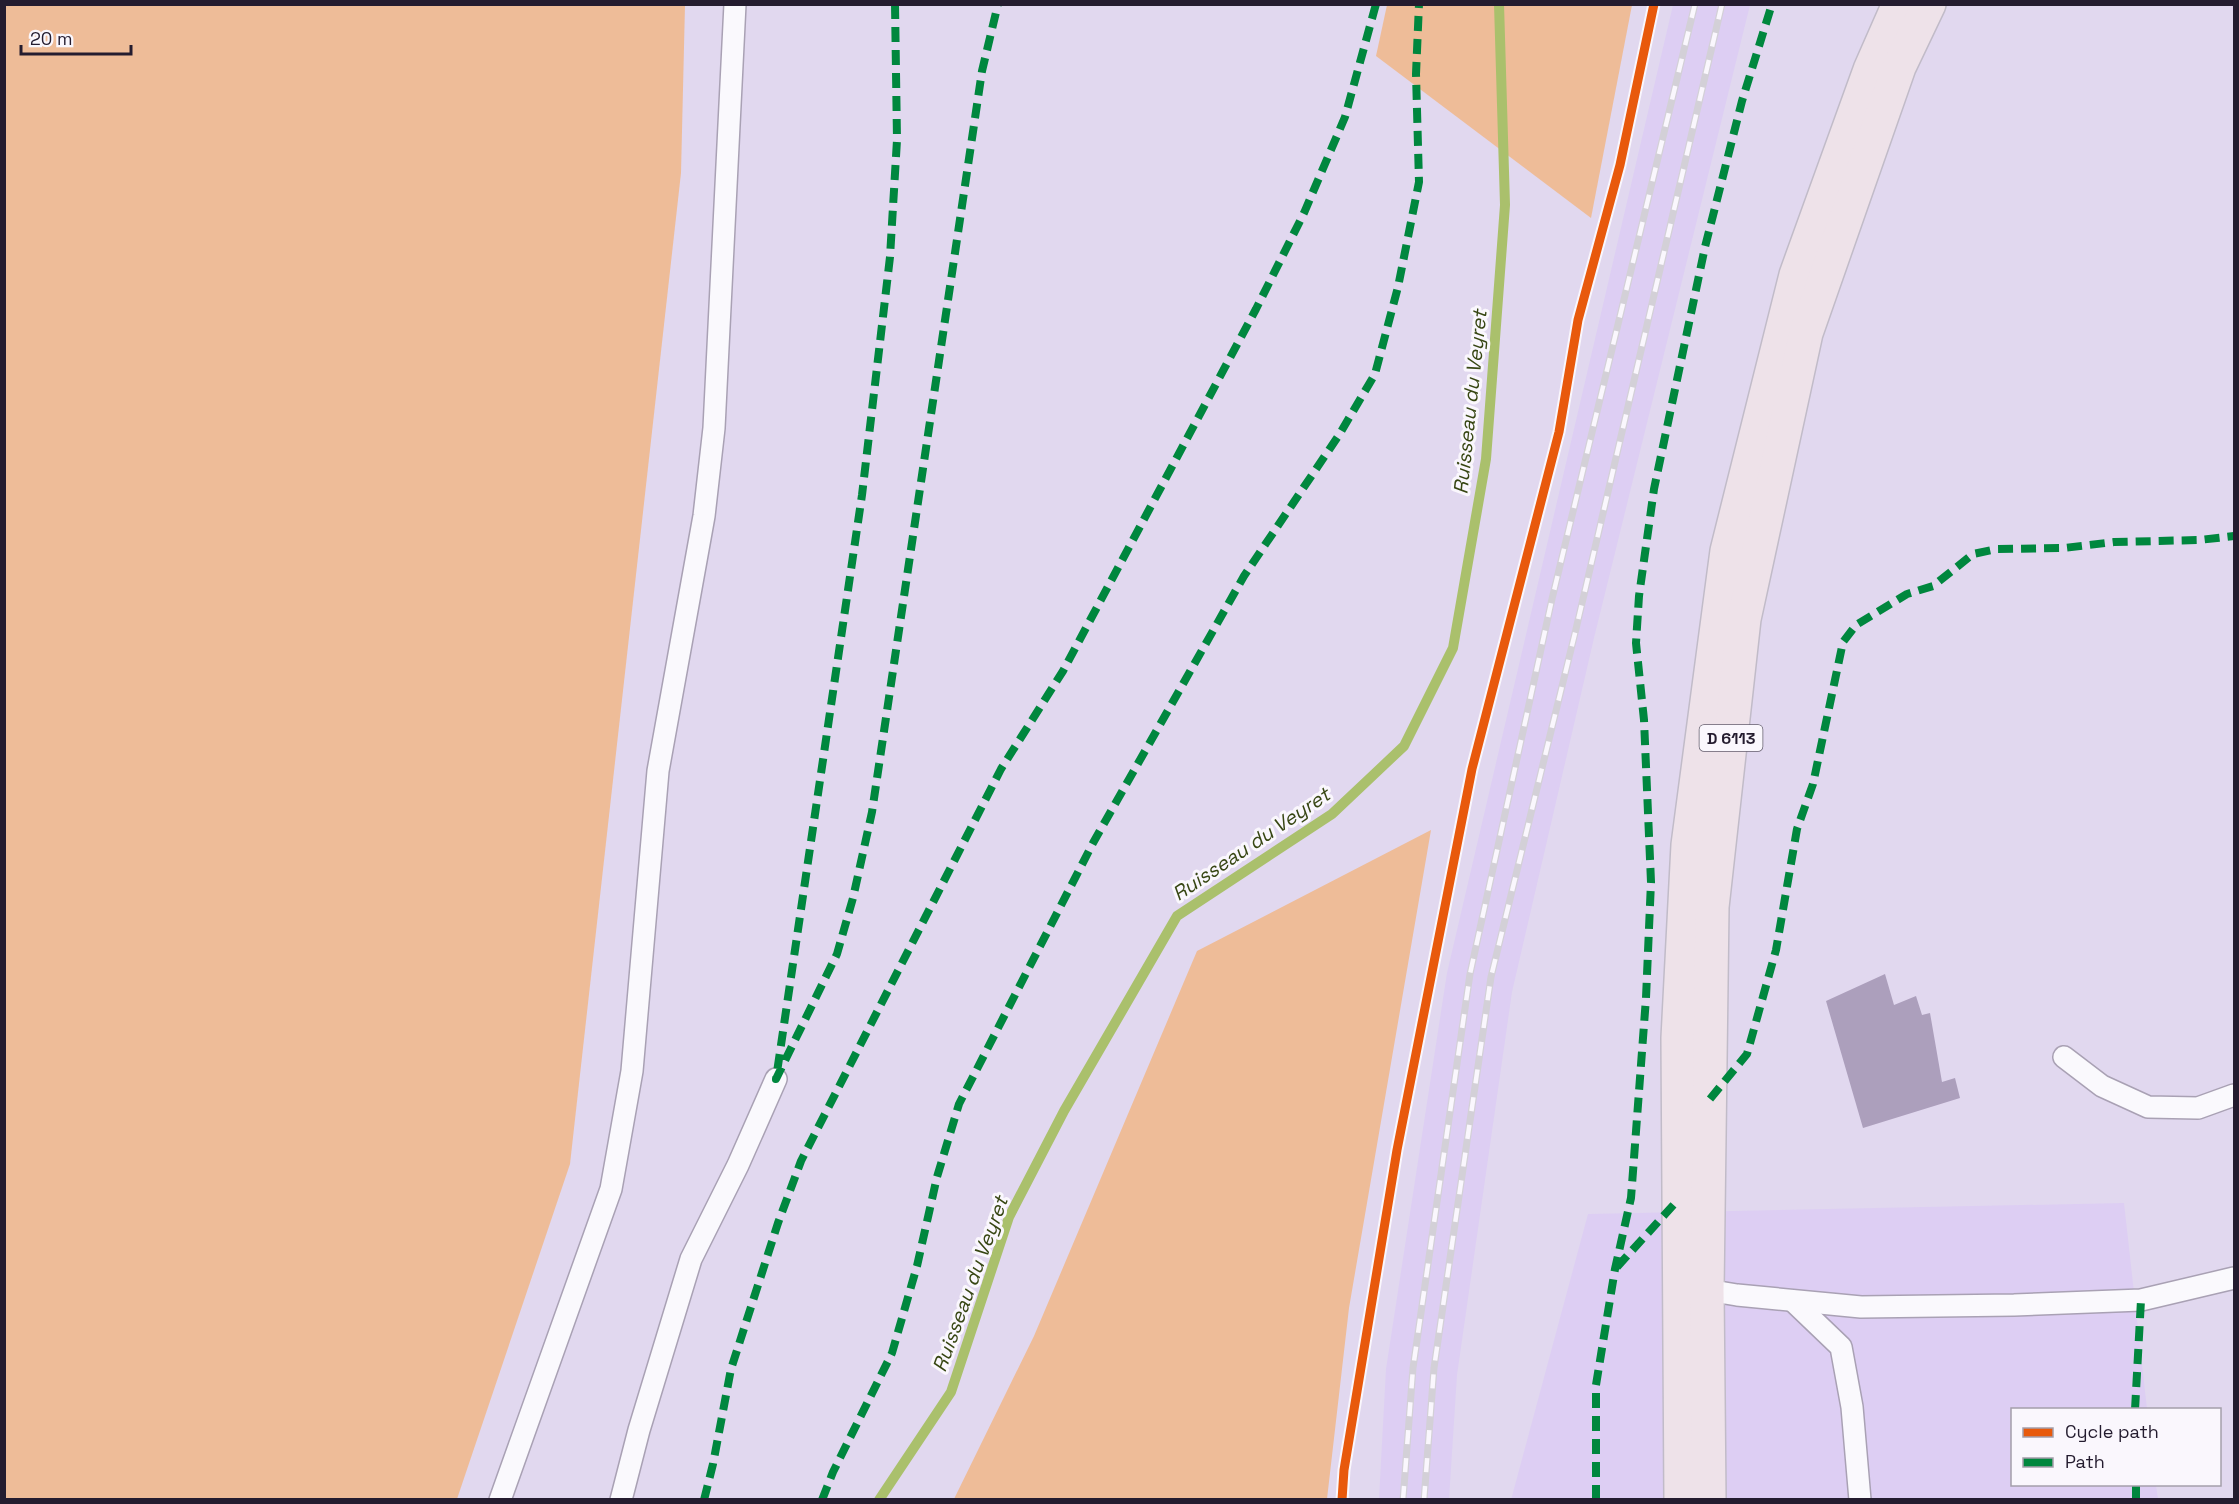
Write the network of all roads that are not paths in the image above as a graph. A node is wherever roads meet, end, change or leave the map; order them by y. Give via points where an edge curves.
1 (735, 4) edge
2 (1899, 4) edge
3 (1929, 4) edge
4 (2064, 1057) dead end
5 (776, 1079) dead end
6 (2235, 1095) edge
7 (2235, 1278) edge
8 (1707, 1290) junction
9 (1793, 1301) junction
10 (500, 1500) edge
11 (621, 1500) edge
12 (1679, 1500) edge
13 (1709, 1500) edge
14 (1860, 1500) edge

1 - 10 lane via 714,428 704,516 658,771 632,1071 611,1189
2 - 12 main road, D 6113 via 1870,70 1796,275 1727,551 1688,845 1678,1038
3 - 8 main road, D 6113 via 1899,67 1806,333 1744,619 1712,907
4 - 6 lane via 2102,1086 2148,1107 2198,1108
5 - 11 lane via 691,1259
7 - 9 lane via 2141,1300 1860,1307
8 - 9 lane
8 - 13 main road, D 6113
9 - 14 lane via 1841,1347 1852,1407

